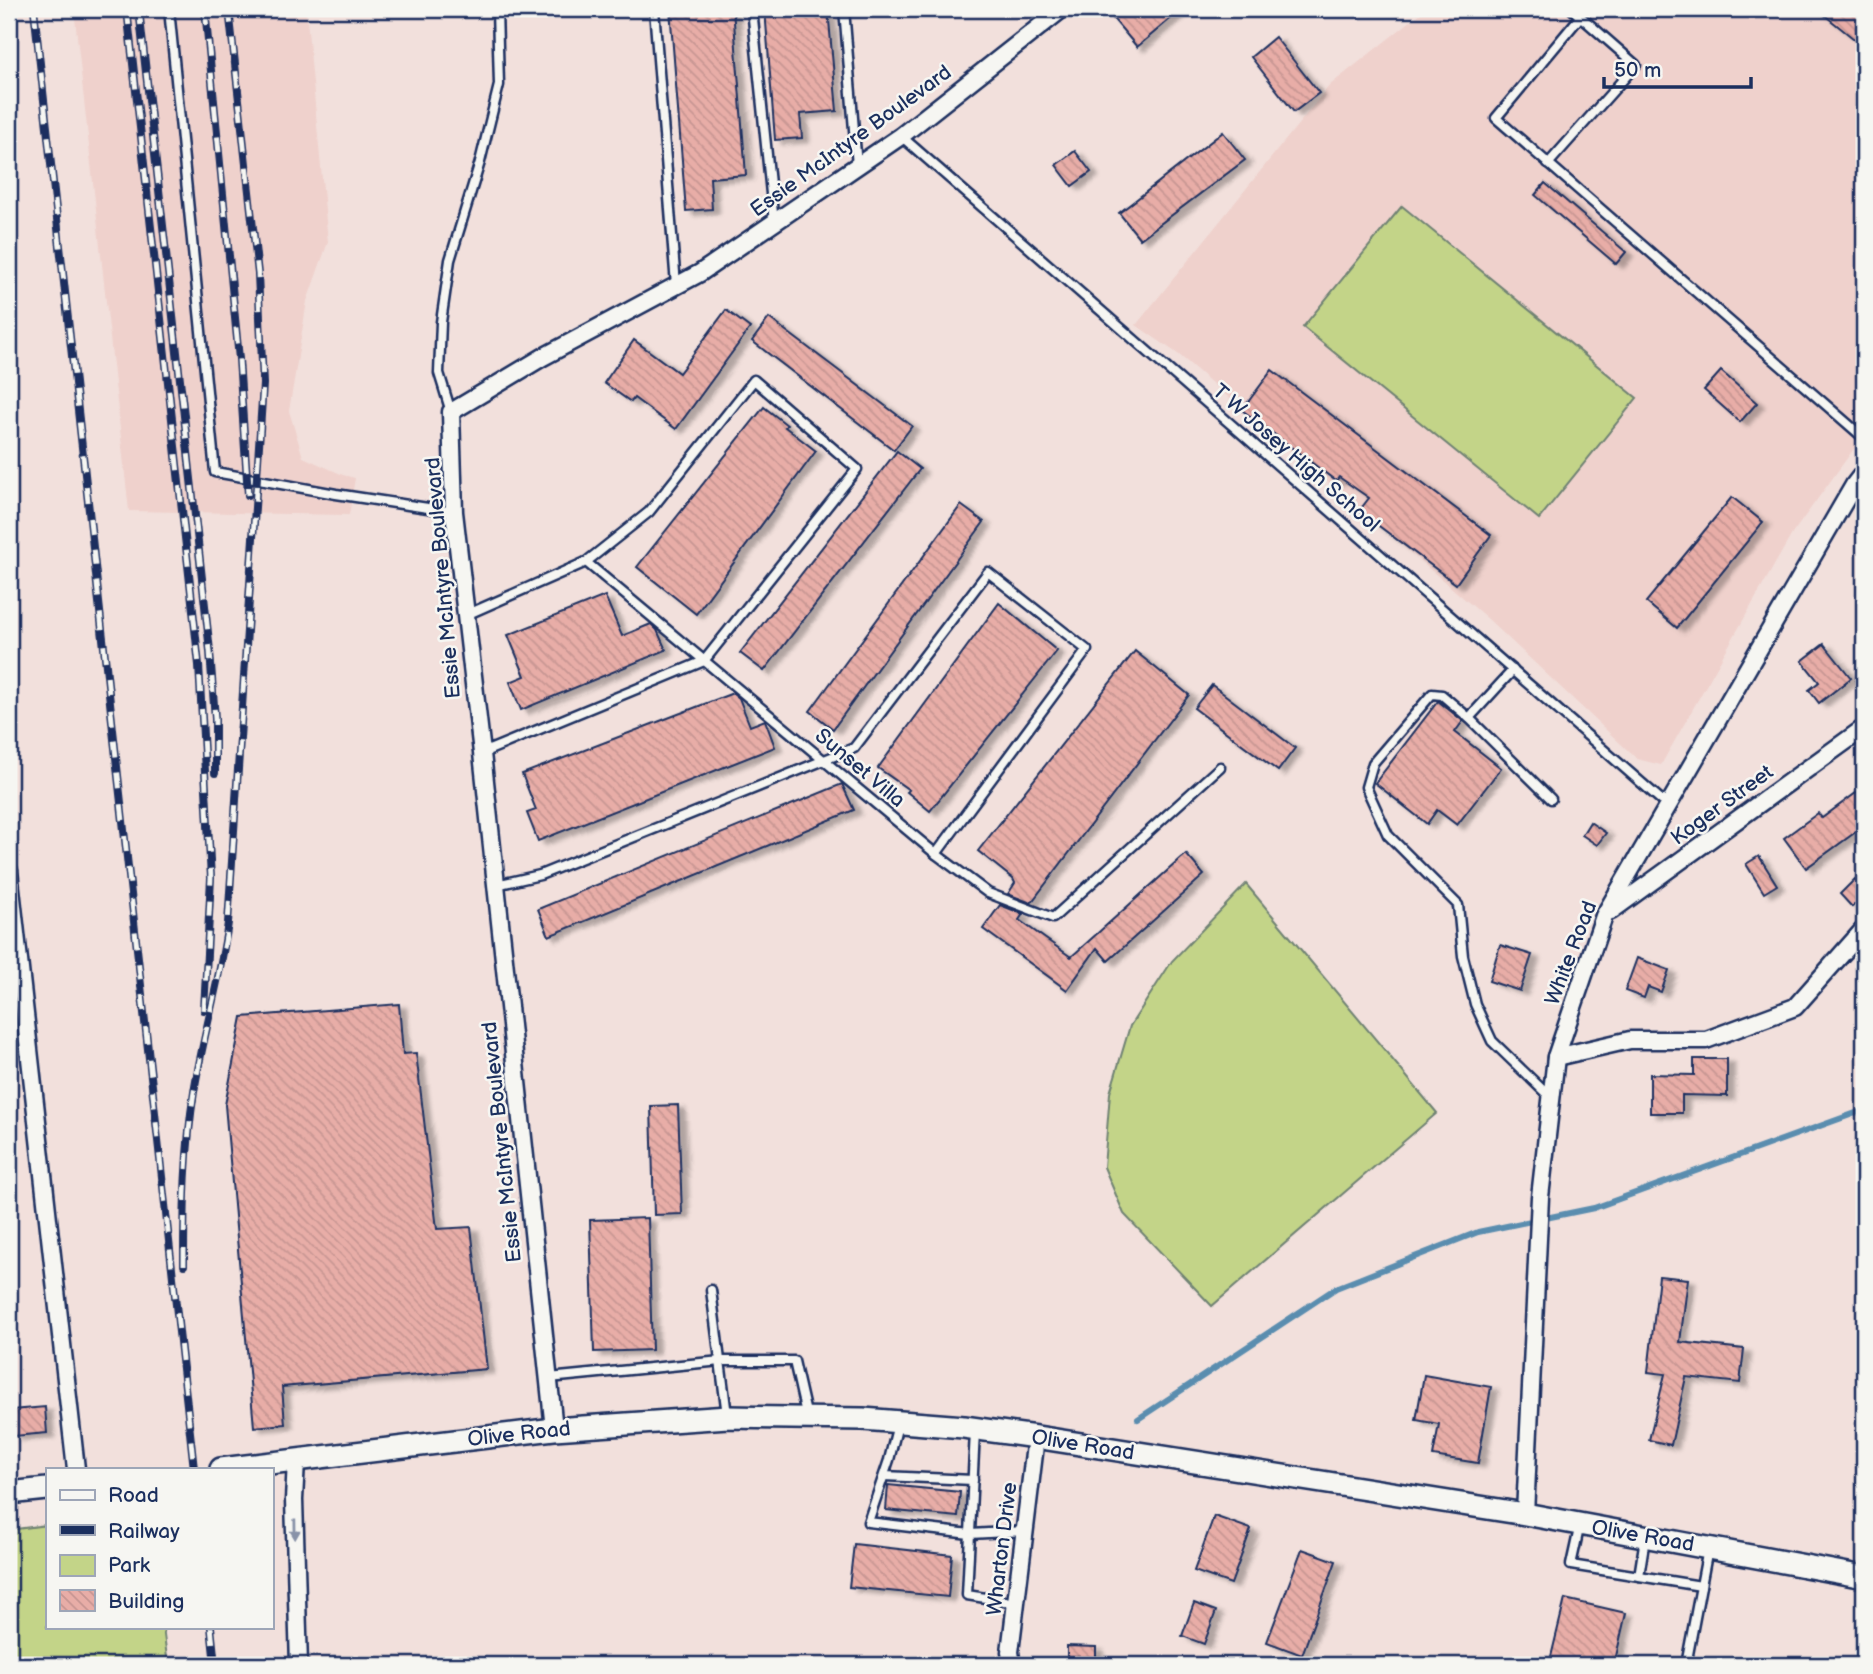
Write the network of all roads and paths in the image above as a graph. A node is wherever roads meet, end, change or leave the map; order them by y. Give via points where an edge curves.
1 (169, 9) edge
2 (497, 9) edge
3 (654, 9) edge
4 (752, 9) edge
5 (844, 9) edge
6 (1062, 9) edge
7 (1572, 9) edge
8 (1580, 17) junction
9 (901, 136) junction
10 (1548, 164) junction
11 (857, 166) junction
12 (774, 223) junction
13 (677, 285) junction
14 (450, 412) junction
15 (1864, 438) edge
16 (1864, 472) edge
17 (454, 512) junction
18 (586, 562) junction
19 (466, 614) junction
20 (704, 661) junction
21 (1513, 670) junction
22 (1469, 718) junction
23 (1864, 728) edge
24 (482, 753) junction
25 (825, 761) junction
26 (1220, 767) dead end
27 (1551, 799) dead end
28 (1668, 806) junction
29 (936, 854) junction
30 (9, 871) edge
31 (496, 885) junction
32 (1604, 916) junction
33 (1864, 929) edge
34 (1556, 1057) junction
35 (1551, 1098) junction
36 (712, 1290) dead end
37 (721, 1361) junction
38 (548, 1378) junction
39 (728, 1418) junction
40 (807, 1418) junction
41 (898, 1422) junction
42 (975, 1428) junction
43 (554, 1429) junction
44 (1037, 1437) junction
45 (296, 1461) junction
46 (76, 1468) edge
47 (230, 1468) edge
48 (884, 1476) junction
49 (973, 1480) junction
50 (46, 1489) edge
51 (9, 1493) edge
52 (1525, 1514) junction
53 (1580, 1524) junction
54 (1025, 1531) junction
55 (970, 1534) junction
56 (1645, 1536) junction
57 (1708, 1548) junction
58 (1639, 1576) junction
59 (1864, 1577) edge
60 (1701, 1586) junction
61 (1016, 1603) junction
62 (299, 1665) edge
63 (1012, 1665) edge
64 (1686, 1665) edge

1 - 17 lane via 215,472
2 - 14 lane via 499,85 450,260 441,322 439,373
3 - 13 lane
4 - 12 lane
5 - 11 lane
6 - 9 street, Essie McIntyre Boulevard
7 - 8 lane
8 - 10 lane via 1496,118
8 - 10 lane via 1636,65
9 - 11 street, Essie McIntyre Boulevard
9 - 21 lane, T W Josey High School
10 - 15 lane
11 - 12 street, Essie McIntyre Boulevard
12 - 13 street, Essie McIntyre Boulevard
13 - 14 street, Essie McIntyre Boulevard
14 - 17 street, Essie McIntyre Boulevard
16 - 28 street, White Road
17 - 19 street, Essie McIntyre Boulevard
18 - 19 lane
18 - 20 lane, Sunset Villa
18 - 20 lane via 649,512 754,380 856,469
19 - 24 street, Essie McIntyre Boulevard
20 - 24 lane
20 - 25 lane, Sunset Villa
21 - 22 lane
21 - 28 lane, T W Josey High School
22 - 27 lane
22 - 35 lane via 1442,695 1433,694 1374,763 1366,787 1388,835 1458,905 1463,956 1475,1003 1492,1041
23 - 32 street, Koger Street
24 - 31 street, Essie McIntyre Boulevard
25 - 29 lane, Sunset Villa
25 - 29 lane via 854,748 988,572 1087,650
25 - 31 lane via 540,875
26 - 29 lane, Sunset Villa via 1053,918 988,893
28 - 32 street, White Road
30 - 46 street
31 - 38 street, Essie McIntyre Boulevard
32 - 34 street, White Road
33 - 34 street via 1795,1007 1706,1040 1630,1040
34 - 35 street, White Road
35 - 52 street, White Road via 1539,1219
36 - 37 lane
37 - 38 lane
37 - 39 lane
37 - 40 lane via 794,1361
38 - 43 street, Essie McIntyre Boulevard
39 - 40 street, Olive Road
39 - 43 street, Olive Road
40 - 41 street, Olive Road
41 - 42 street, Olive Road
41 - 48 lane
42 - 44 street, Olive Road
42 - 49 lane
43 - 45 street, Olive Road
44 - 52 street, Olive Road
44 - 54 street, Wharton Drive
45 - 47 street, Olive Road
45 -> 62 street
48 - 49 lane
48 - 55 lane via 868,1522
49 - 55 lane
50 - 51 street
52 - 53 street, Olive Road
53 - 56 street, Olive Road
53 - 58 lane via 1572,1565
54 - 55 lane
54 - 61 street, Wharton Drive
55 - 61 lane via 967,1595
56 - 57 street, Olive Road
56 - 58 lane
57 - 59 street, Olive Road
57 - 60 lane
58 - 60 lane
60 - 64 lane
61 - 63 street, Wharton Drive

